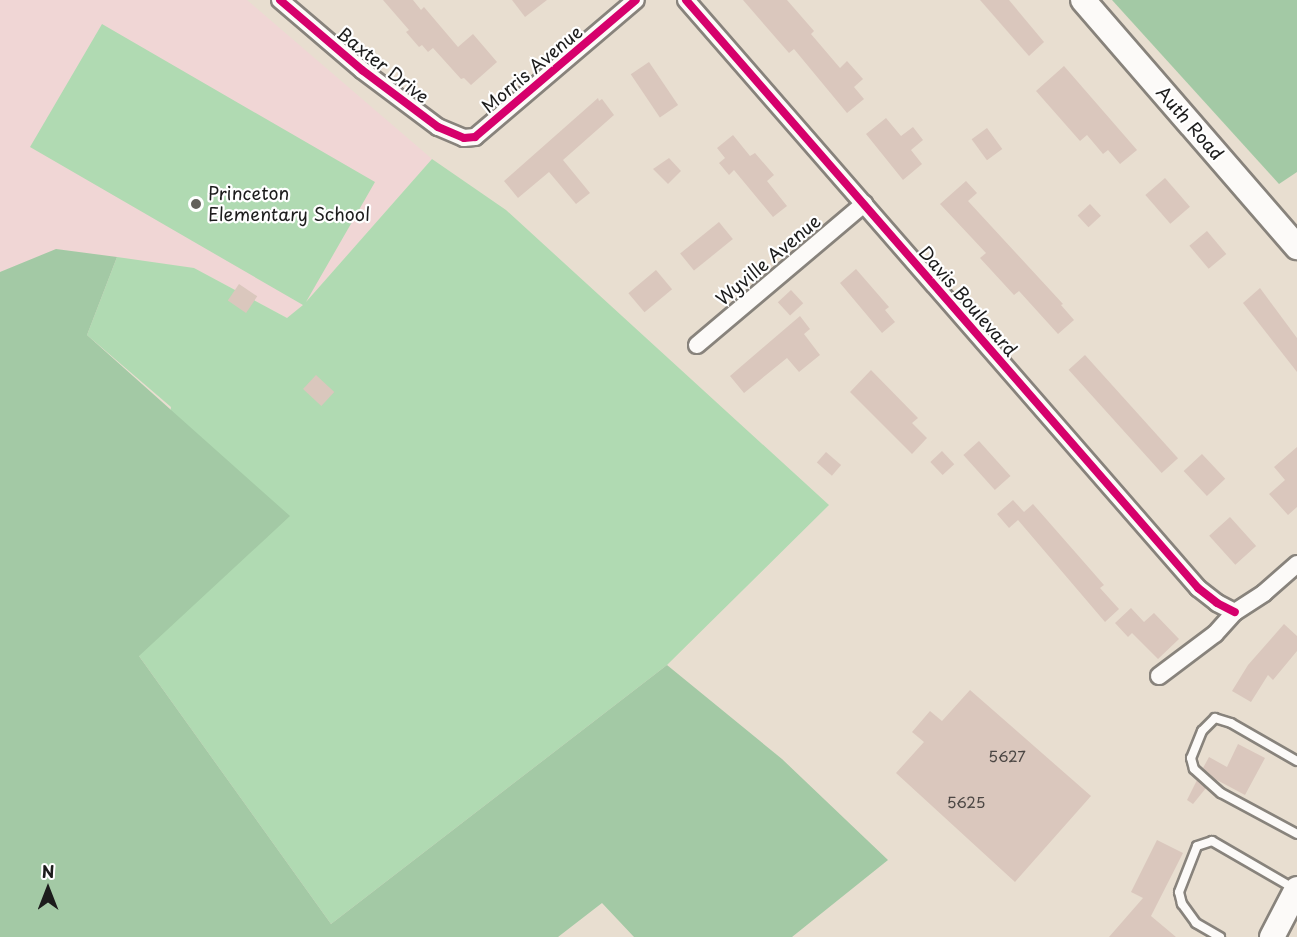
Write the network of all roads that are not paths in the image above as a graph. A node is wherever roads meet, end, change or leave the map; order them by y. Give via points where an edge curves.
1 (280, 0) edge
2 (636, 0) edge
3 (686, 0) edge
4 (1083, 0) edge
5 (475, 137) joint
6 (864, 204) junction
7 (1297, 247) edge
8 (697, 345) dead end
9 (1297, 564) edge
10 (1235, 612) junction
11 (1159, 676) dead end
12 (1297, 761) edge
13 (1297, 834) edge
14 (1297, 890) edge
15 (1220, 937) edge
16 (1272, 937) edge

1 - 5 street, Baxter Drive via 362,70 438,127 464,138
2 - 5 street, Morris Avenue
3 - 6 street, Davis Boulevard
4 - 7 main road, Auth Road
6 - 8 street, Wyville Avenue
6 - 10 street, Davis Boulevard via 1198,588
9 - 10 street
10 - 11 street via 1215,634
12 - 13 lane via 1232,723 1215,718 1202,731 1191,758 1194,769 1221,793
14 - 15 lane via 1212,841 1197,846 1179,892 1182,904 1196,923
14 - 16 main road

